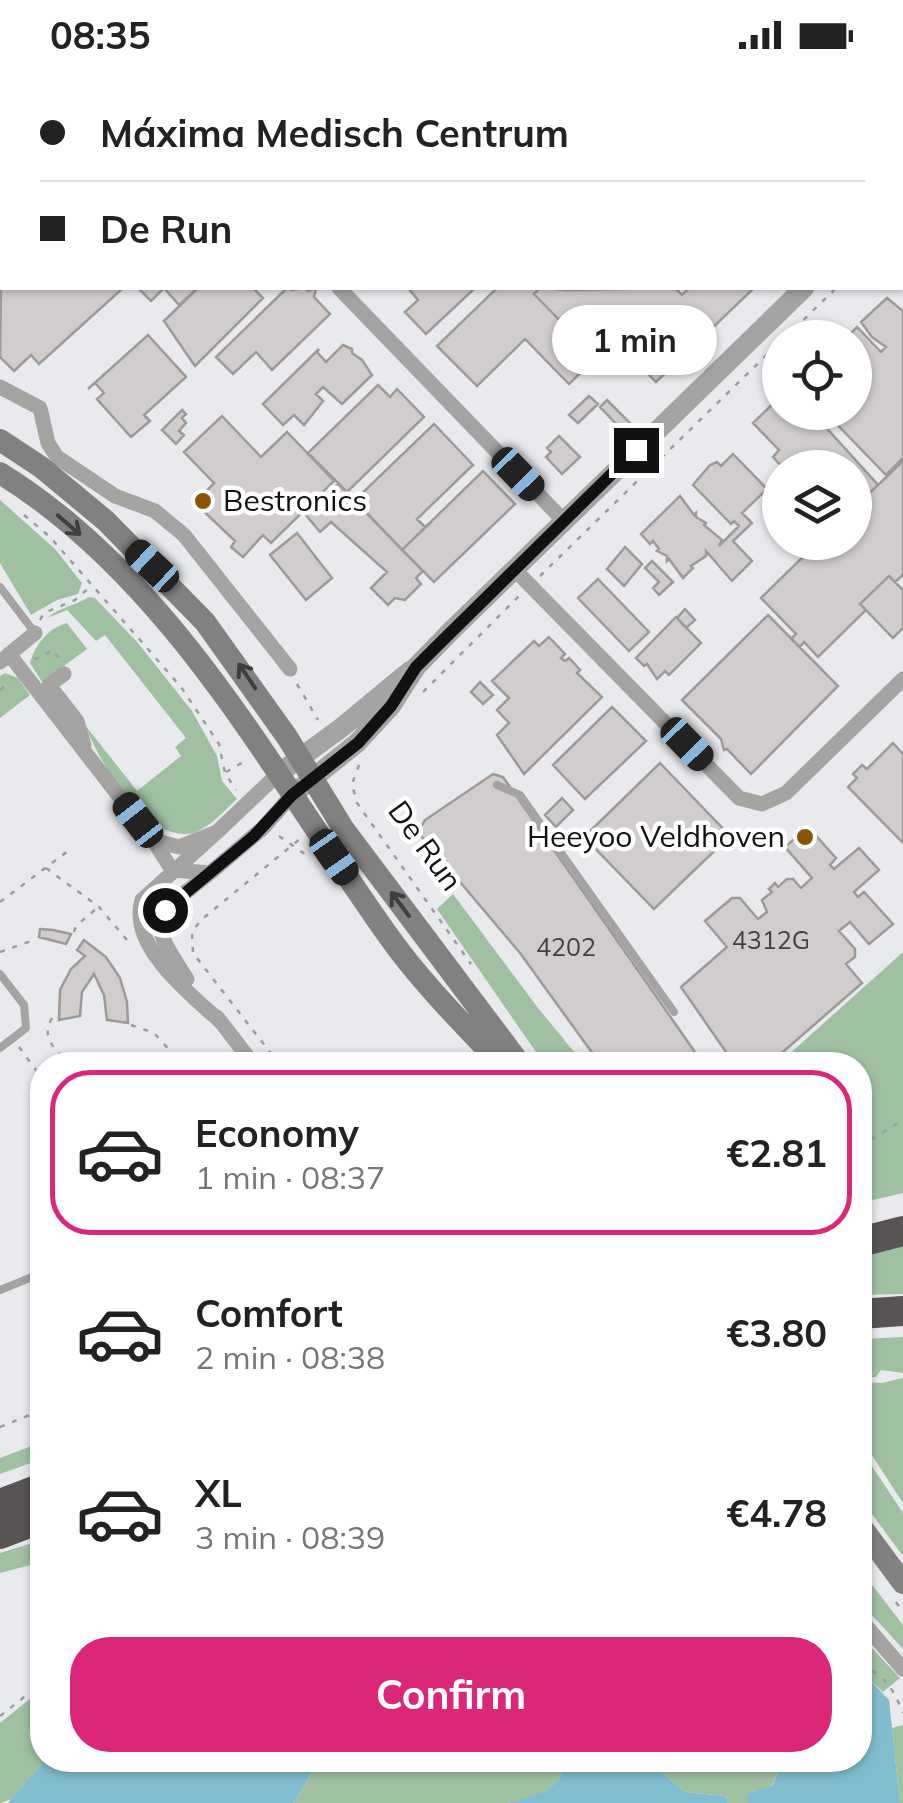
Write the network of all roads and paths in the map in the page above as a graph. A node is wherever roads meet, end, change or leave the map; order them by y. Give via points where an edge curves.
1 (342, 290) edge
2 (796, 290) edge
3 (834, 290) edge
4 (803, 320) edge
5 (762, 359) edge
6 (0, 387) edge
7 (0, 440) edge
8 (0, 473) edge
9 (22, 514) dead end
10 (563, 520) junction
11 (514, 569) junction
12 (530, 584) junction
13 (91, 586) junction
14 (0, 587) edge
15 (35, 633) junction
16 (4, 658) edge
17 (290, 669) joint
18 (64, 674) dead end
19 (903, 679) edge
20 (416, 699) dead end
21 (316, 718) dead end
22 (87, 753) junction
23 (366, 754) dead end
24 (306, 768) junction
25 (225, 773) dead end
26 (278, 774) junction
27 (497, 784) dead end
28 (292, 795) junction
29 (217, 832) junction
30 (153, 840) junction
31 (290, 846) dead end
32 (72, 848) dead end
33 (46, 868) junction
34 (172, 870) junction
35 (210, 873) junction
36 (0, 902) edge
37 (99, 907) junction
38 (74, 932) dead end
39 (34, 940) dead end
40 (134, 948) dead end
41 (0, 952) edge
42 (193, 953) junction
43 (178, 965) junction
44 (472, 966) dead end
45 (0, 974) edge
46 (674, 1012) dead end
47 (52, 1018) dead end
48 (221, 1022) junction
49 (131, 1026) dead end
50 (0, 1048) edge
51 (59, 1052) edge
52 (171, 1052) edge
53 (244, 1052) edge
54 (270, 1052) edge
55 (491, 1052) edge
56 (510, 1052) edge
57 (903, 1120) edge
58 (872, 1139) edge
59 (903, 1232) edge
60 (872, 1239) edge
61 (30, 1277) edge
62 (0, 1290) edge
63 (903, 1312) edge
64 (872, 1313) edge
65 (30, 1415) edge
66 (0, 1427) edge
67 (30, 1493) edge
68 (0, 1504) edge
69 (30, 1523) edge
70 (0, 1534) edge
71 (872, 1541) edge
72 (903, 1582) edge
73 (872, 1632) edge
74 (903, 1669) edge
75 (872, 1673) edge
76 (30, 1692) edge
77 (903, 1713) edge
78 (0, 1716) edge

1 - 10 street
2 - 10 street
3 - 4 path
5 - 12 path
6 - 17 street via 40,408 57,458 176,527
24 -> 7 main road, De Run via 230,652 180,594 74,493
8 -> 26 main road via 72,528 162,615
9 - 13 path
10 - 11 street
11 - 12 street
11 - 24 street
12 - 19 street via 739,798 762,804 786,793
12 - 20 path
13 - 15 path via 44,613
13 - 25 path via 181,688 219,744
14 - 15 lane
15 - 16 street
16 - 22 street
17 - 21 path
18 - 22 street via 49,685 77,721
22 - 30 street
23 - 44 path, De Run via 352,784 357,802
24 - 26 street
24 - 28 street
56 -> 24 main road, De Run via 343,828
26 - 28 main road
26 - 29 street
27 - 46 lane via 520,795
28 - 35 street
28 - 55 main road via 390,938
29 - 30 street via 179,847
29 - 34 street
30 - 34 street
31 - 42 path via 201,920 192,932
32 - 33 path
33 - 36 path
33 - 37 path
34 - 35 street
34 - 48 street via 142,900 139,928 180,985
35 - 43 street via 158,921 159,936
37 - 38 path
37 - 40 path
39 - 41 path
42 - 43 path
42 - 54 path
43 - 48 street
45 - 50 lane via 24,1005 26,1028
47 - 51 path via 46,1038
48 - 53 street
49 - 52 path via 154,1033
57 - 58 path
59 - 60 highway
61 - 62 lane
63 - 64 highway
65 - 66 path
67 - 68 highway
69 - 70 highway
71 - 72 main road
73 - 74 street
75 - 77 path via 895,1692
76 - 78 path

